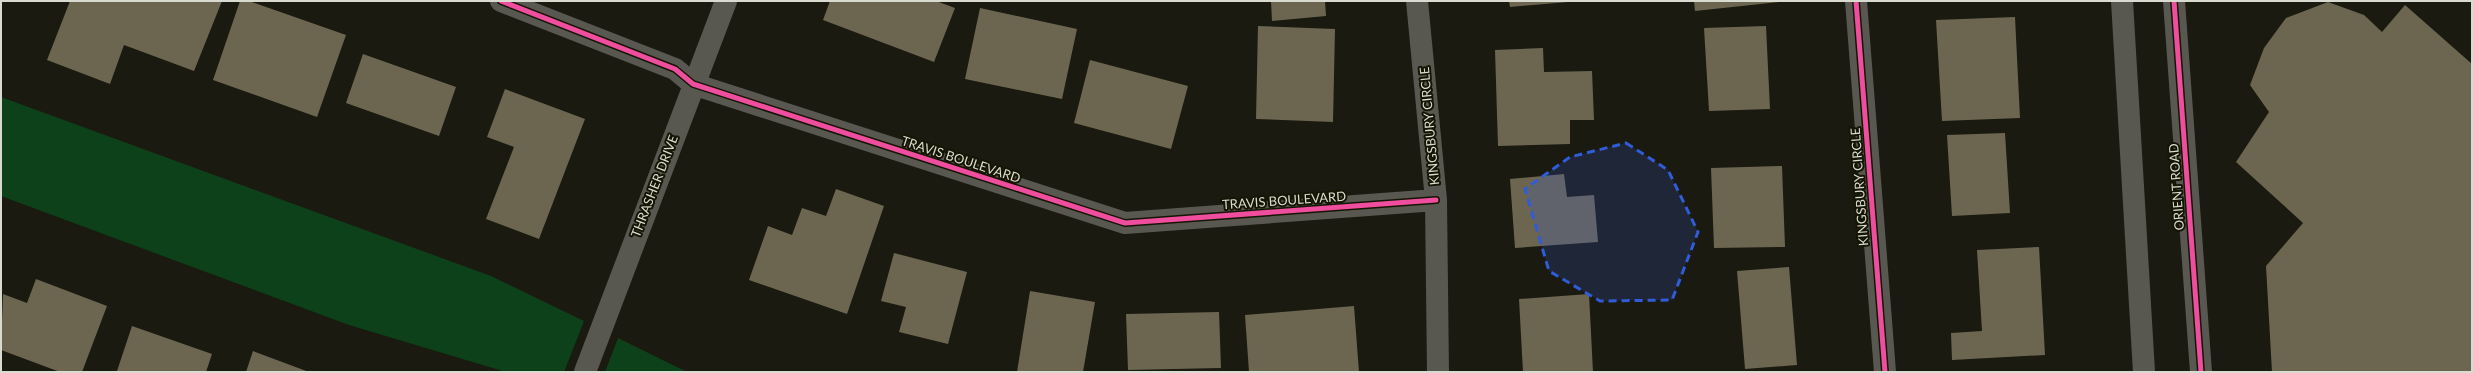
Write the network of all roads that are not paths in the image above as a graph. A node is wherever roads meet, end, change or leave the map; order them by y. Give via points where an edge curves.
1 (501, 1) edge
2 (726, 1) edge
3 (1417, 1) edge
4 (1856, 1) edge
5 (2122, 1) edge
6 (2174, 1) edge
7 (693, 84) junction
8 (1436, 200) junction
9 (585, 372) edge
10 (1438, 372) edge
11 (1884, 372) edge
12 (2144, 372) edge
13 (2201, 372) edge

1 - 7 street, TRAVIS BOULEVARD via 675,69
2 - 7 street, THRASHER DRIVE
3 - 8 street, KINGSBURY CIRCLE
4 - 11 street, KINGSBURY CIRCLE
5 - 12 street
6 - 13 street, ORIENT ROAD
7 - 8 street, TRAVIS BOULEVARD via 1125,223
7 - 9 street, THRASHER DRIVE
8 - 10 street, KINGSBURY CIRCLE

